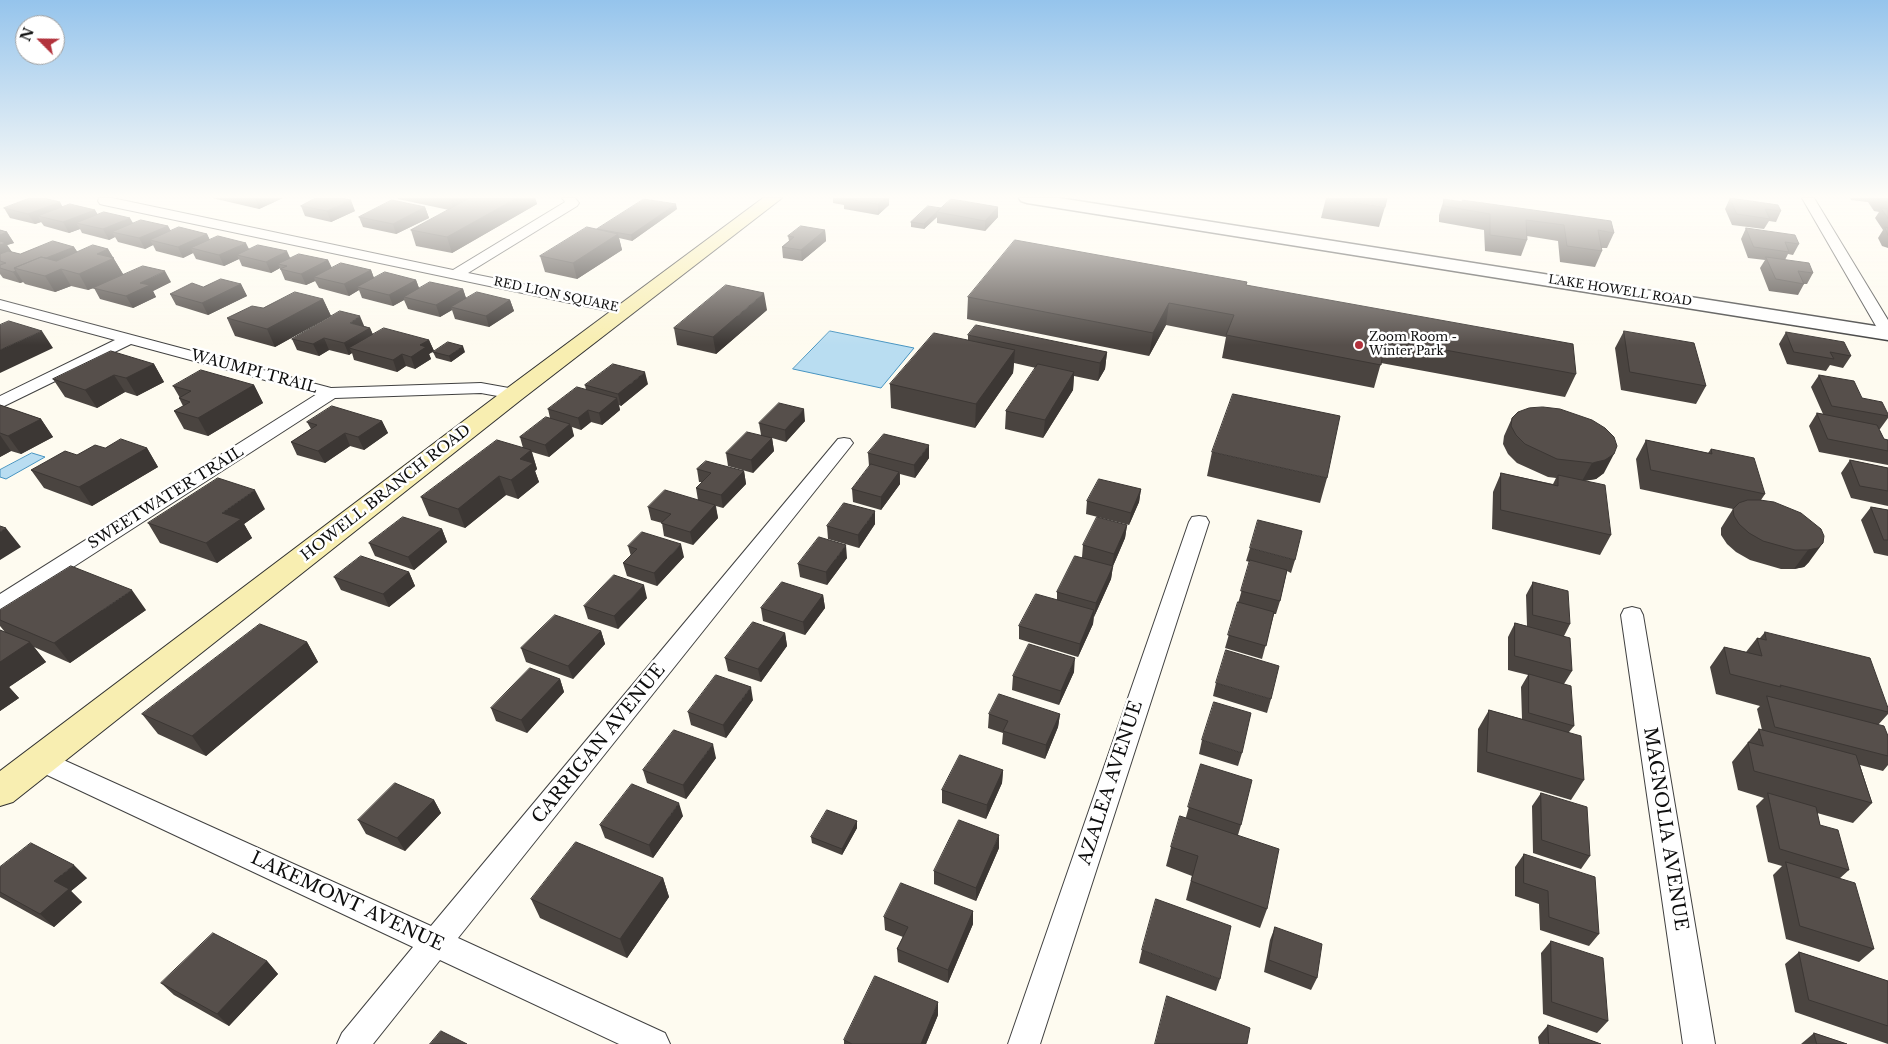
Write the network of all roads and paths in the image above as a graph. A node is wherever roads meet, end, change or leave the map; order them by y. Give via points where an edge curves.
1 (324, 247) edge
2 (501, 247) edge
3 (710, 247) edge
4 (1338, 247) edge
5 (1837, 247) edge
6 (456, 274) junction
7 (0, 304) edge
8 (627, 310) junction
9 (1888, 333) edge
10 (129, 338) junction
11 (331, 393) junction
12 (514, 394) junction
13 (0, 403) edge
14 (844, 443) dead end
15 (1199, 522) dead end
16 (0, 604) edge
17 (1632, 615) dead end
18 (39, 760) junction
19 (0, 791) edge
20 (437, 944) junction
21 (353, 1044) edge
22 (654, 1044) edge
23 (1024, 1044) edge
24 (1699, 1044) edge

1 - 6 street, RED LION SQUARE
2 - 6 street, RED LION SQUARE
3 - 8 main road, HOWELL BRANCH ROAD
4 - 9 street, LAKE HOWELL ROAD
5 - 9 street
6 - 8 street, RED LION SQUARE
7 - 10 street, WAUMPI TRAIL
8 - 12 main road, HOWELL BRANCH ROAD
10 - 11 street, WAUMPI TRAIL
10 - 13 street
11 - 12 street, WAUMPI TRAIL via 481,388
11 - 16 street, SWEETWATER TRAIL
12 - 18 main road, HOWELL BRANCH ROAD
14 - 20 street, CARRIGAN AVENUE
15 - 23 street, AZALEA AVENUE
17 - 24 street, MAGNOLIA AVENUE
18 - 19 main road, HOWELL BRANCH ROAD
18 - 20 street, LAKEMONT AVENUE
20 - 21 street, CARRIGAN AVENUE
20 - 22 street, LAKEMONT AVENUE

